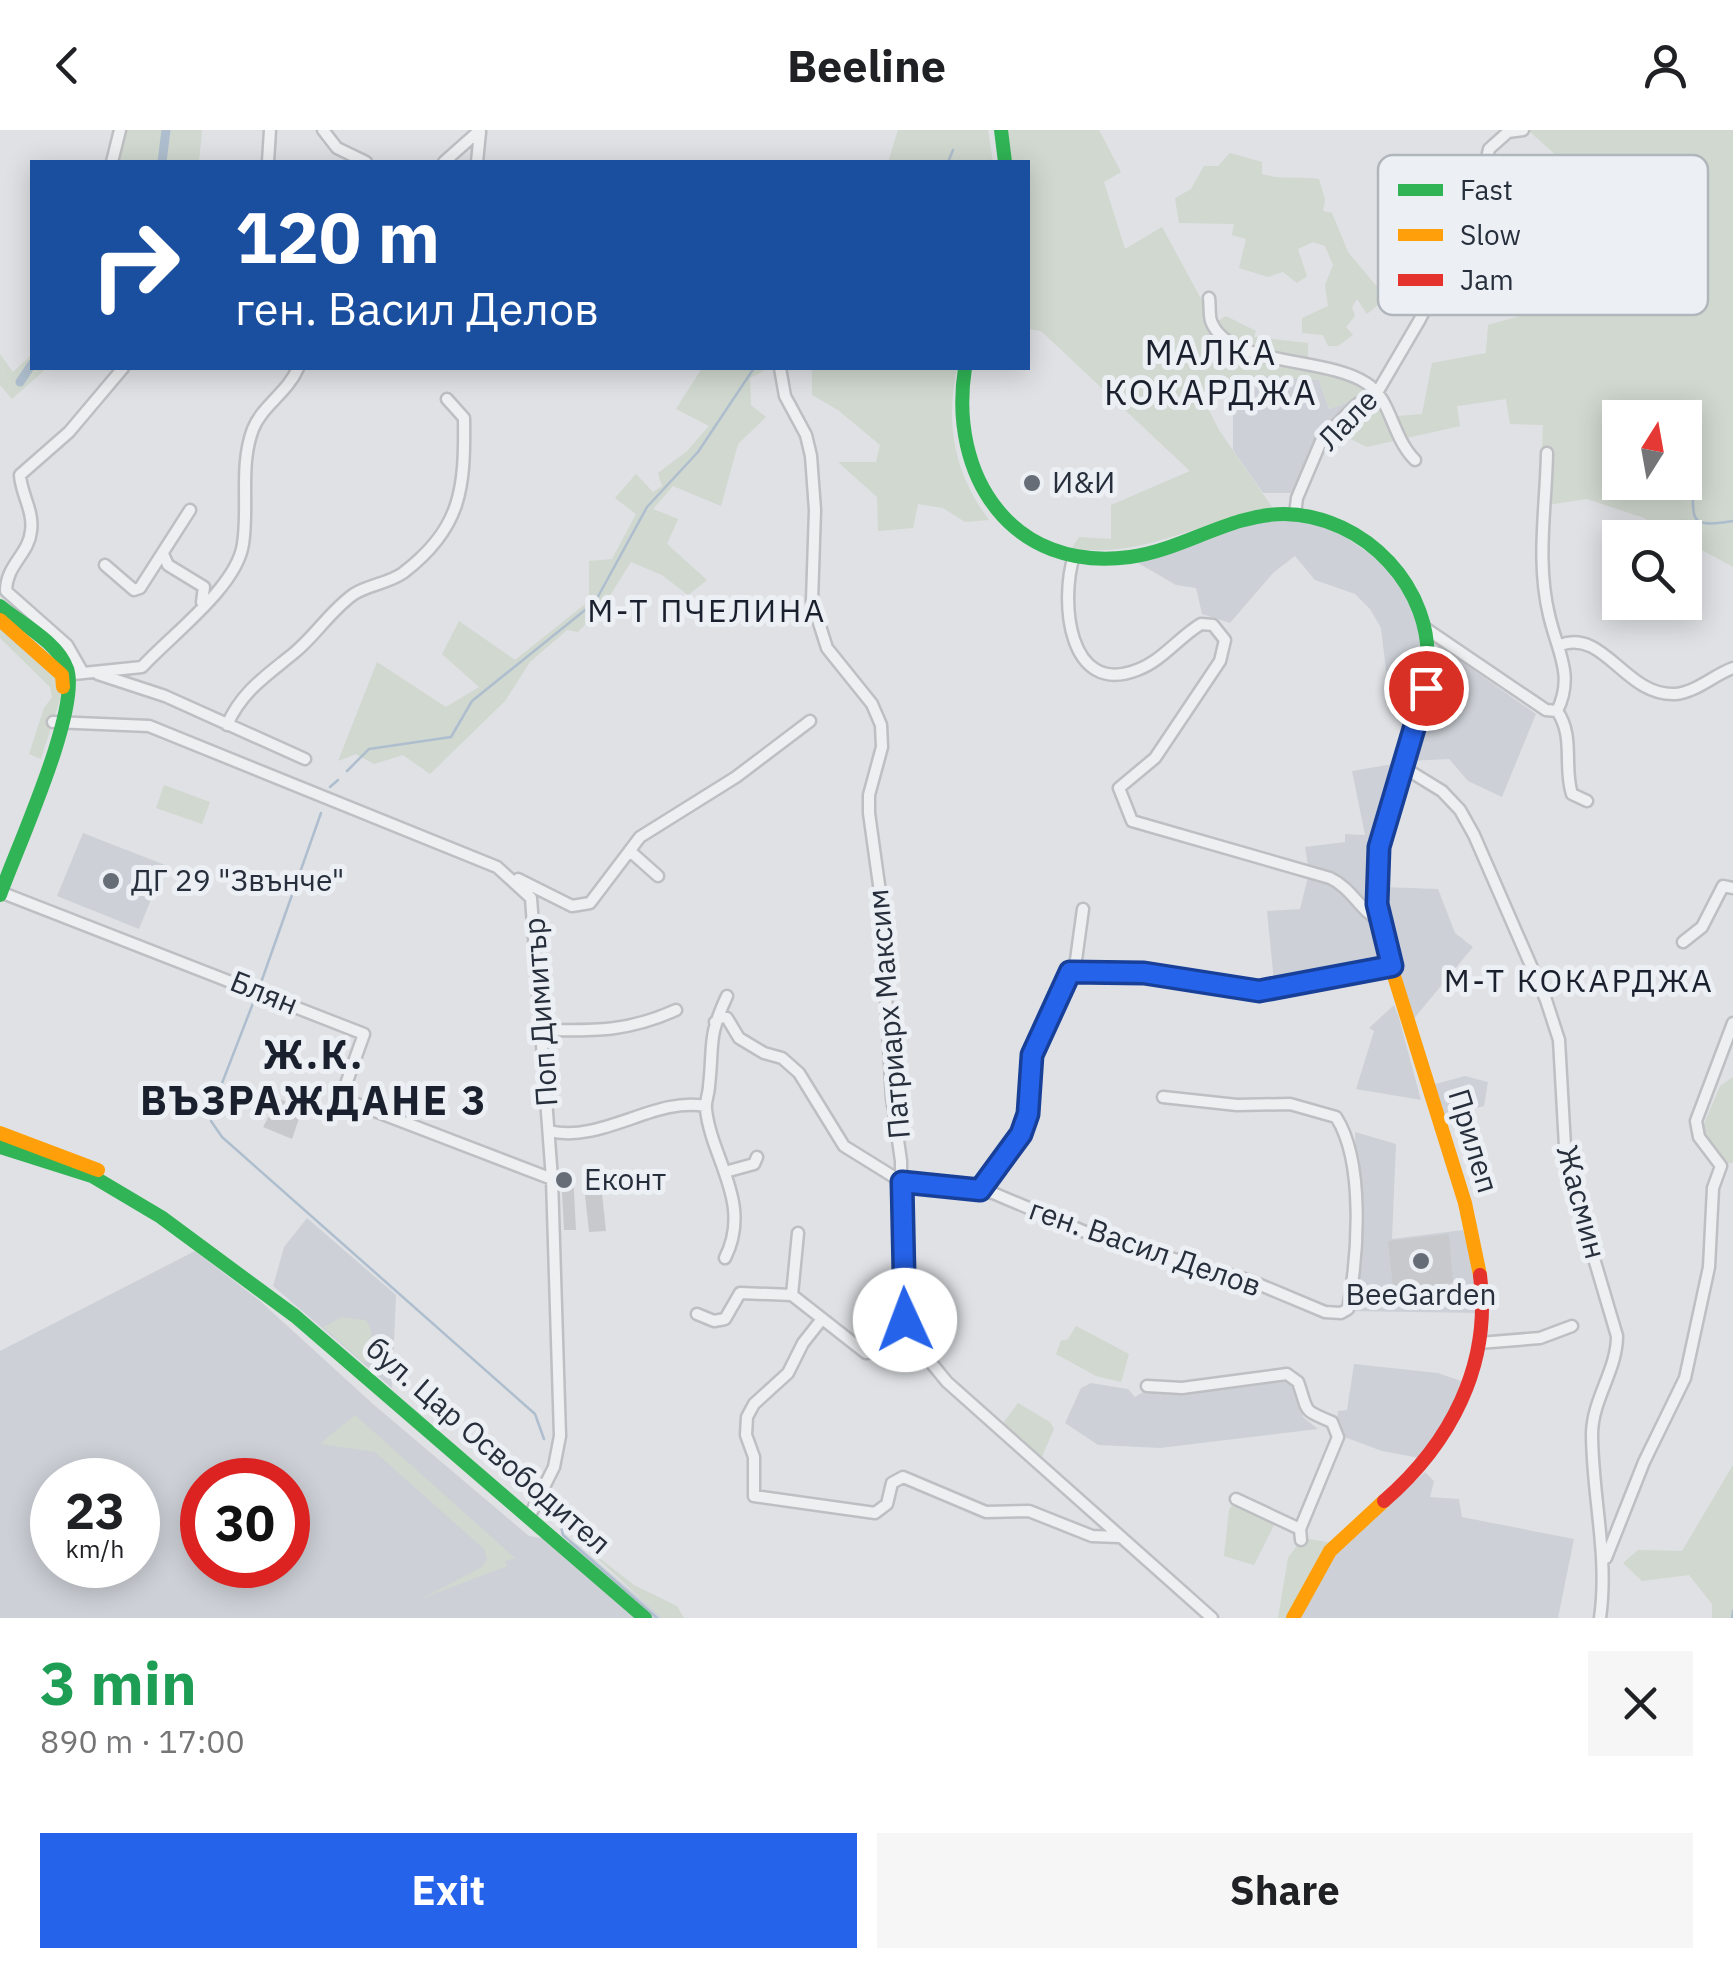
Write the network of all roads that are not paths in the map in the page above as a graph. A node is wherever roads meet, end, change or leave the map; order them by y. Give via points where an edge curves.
1 (120, 130) edge
2 (270, 130) edge
3 (323, 130) edge
4 (1001, 130) edge
5 (1523, 130) edge
6 (480, 131) edge
7 (1488, 155) edge
8 (112, 160) edge
9 (268, 160) edge
10 (362, 160) edge
11 (446, 160) edge
12 (477, 160) edge
13 (1006, 160) edge
14 (1209, 298) dead end
15 (1420, 315) edge
16 (121, 370) edge
17 (297, 370) edge
18 (780, 370) edge
19 (964, 370) edge
20 (1378, 391) junction
21 (447, 399) dead end
22 (1546, 453) dead end
23 (1415, 460) dead end
24 (190, 510) dead end
25 (1295, 514) junction
26 (163, 554) junction
27 (1074, 556) junction
28 (105, 565) dead end
29 (0, 606) edge
30 (199, 612) junction
31 (0, 620) edge
32 (1425, 628) junction
33 (1560, 645) junction
34 (1733, 668) edge
35 (76, 673) junction
36 (1557, 712) junction
37 (810, 721) dead end
38 (57, 723) junction
39 (227, 725) junction
40 (304, 759) dead end
41 (1403, 767) junction
42 (1587, 802) dead end
43 (630, 852) junction
44 (0, 867) edge
45 (498, 867) junction
46 (658, 876) dead end
47 (1733, 888) edge
48 (0, 893) edge
49 (1084, 909) dead end
50 (1379, 920) junction
51 (1684, 942) dead end
52 (1392, 966) junction
53 (1070, 972) junction
54 (727, 996) dead end
55 (676, 1010) dead end
56 (715, 1022) junction
57 (1733, 1023) edge
58 (542, 1030) junction
59 (1163, 1097) dead end
60 (705, 1106) junction
61 (550, 1132) junction
62 (0, 1133) edge
63 (0, 1147) edge
64 (757, 1157) dead end
65 (725, 1172) junction
66 (552, 1179) junction
67 (902, 1182) junction
68 (980, 1190) junction
69 (798, 1233) dead end
70 (725, 1258) dead end
71 (792, 1294) junction
72 (697, 1314) dead end
73 (295, 1316) junction
74 (822, 1320) junction
75 (1572, 1326) dead end
76 (1479, 1343) junction
77 (919, 1348) junction
78 (1146, 1386) dead end
79 (1236, 1499) dead end
80 (529, 1516) junction
81 (1119, 1536) junction
82 (1604, 1564) junction
83 (645, 1618) edge
84 (1212, 1618) edge
85 (1293, 1618) edge
86 (1600, 1618) edge

1 - 8 street
2 - 9 street
3 - 10 street via 337,148
4 - 13 street
5 - 7 street, Лале via 1508,132
6 - 11 street
6 - 12 street
14 - 20 street via 1211,321 1239,348 1260,358 1345,371
15 - 20 street, Лале
16 - 35 street via 69,432 20,475 31,537 6,577 6,590 68,644
17 - 30 street via 254,425 243,549
18 - 67 street, Патриарх Максим via 812,456 812,601 827,648 872,704 880,725 869,813
19 - 27 street via 958,426 972,476 1006,520
20 - 23 street via 1396,437
20 - 25 street, Лале via 1322,439
21 - 39 street via 464,418 465,468 448,526 400,575 341,605 239,700
22 - 33 street via 1541,560 1547,610
24 - 26 street
25 - 27 street via 1241,518 1131,557
25 - 32 street, Прилеп via 1341,528 1383,557 1404,576
26 - 28 street via 134,590
26 - 30 street via 168,565 204,587
27 - 50 street via 1066,595 1074,646 1085,662 1106,672 1134,672 1201,624 1213,624 1225,640 1220,661 1155,758 1119,788 1132,821 1330,878
29 - 35 street
30 - 35 street via 142,667
31 - 35 street
32 - 36 street
32 - 41 street, Прилеп via 1426,688
33 - 34 street via 1600,649 1628,678 1662,694 1686,692
33 - 36 street via 1566,686
35 - 38 street via 63,690
35 - 39 street via 165,696
36 - 42 street via 1571,760 1569,786
37 - 43 street via 640,837
38 - 44 street
38 - 45 street, Поп Димитър via 148,726
38 - 48 street
39 - 40 street
41 - 50 street, Прилеп via 1379,847
41 - 82 street, Жасмин via 1442,791 1474,835 1559,1040 1566,1164 1617,1336 1592,1432
43 - 45 street via 581,907
43 - 46 street
45 - 58 street, Поп Димитър via 531,898
47 - 51 street via 1723,886 1702,927
48 - 66 street, Блян via 364,1034 341,1098
49 - 53 street
50 - 52 street, Прилеп
52 - 53 street via 1259,991 1144,973
52 - 76 street, Прилеп via 1473,1234 1482,1303
53 - 68 street via 1032,1055 1021,1134
54 - 56 street
55 - 58 street via 612,1031
56 - 60 street
56 - 67 street, ген. Васил Делов via 727,1018 739,1038 782,1058 799,1073 844,1146
57 - 82 street via 1696,1121 1699,1137 1721,1166 1712,1188 1709,1267 1694,1345
58 - 61 street, Поп Димитър
59 - 68 street, ген. Васил Делов via 1290,1104 1336,1116 1349,1139 1354,1189 1348,1309 1324,1312
60 - 61 street via 691,1103 631,1122
60 - 65 street
61 - 66 street, Поп Димитър
62 - 73 street, бул. Цар Освободител via 81,1161 132,1189 254,1277
63 - 73 street, бул. Цар Освободител via 112,1187
64 - 65 street via 751,1166
65 - 70 street via 733,1242
66 - 80 street, Поп Димитър via 560,1436 554,1467
67 - 68 street, ген. Васил Делов
67 - 77 street, Патриарх Максим via 902,1308
69 - 71 street
71 - 72 street via 740,1293 725,1319
71 - 74 street
73 - 80 street, бул. Цар Освободител
74 - 77 street via 866,1353
74 - 81 street via 779,1384 749,1411 754,1496 875,1513 903,1477 986,1512 1028,1511 1092,1536
75 - 76 street via 1540,1338
76 - 85 street, Прилеп via 1460,1405 1438,1444 1336,1544
77 - 81 street, Патриарх Максим via 947,1382
78 - 79 street via 1292,1376 1309,1415 1338,1431 1300,1534
80 - 83 street, бул. Цар Освободител
81 - 84 street, Патриарх Максим
82 - 86 street, Жасмин

